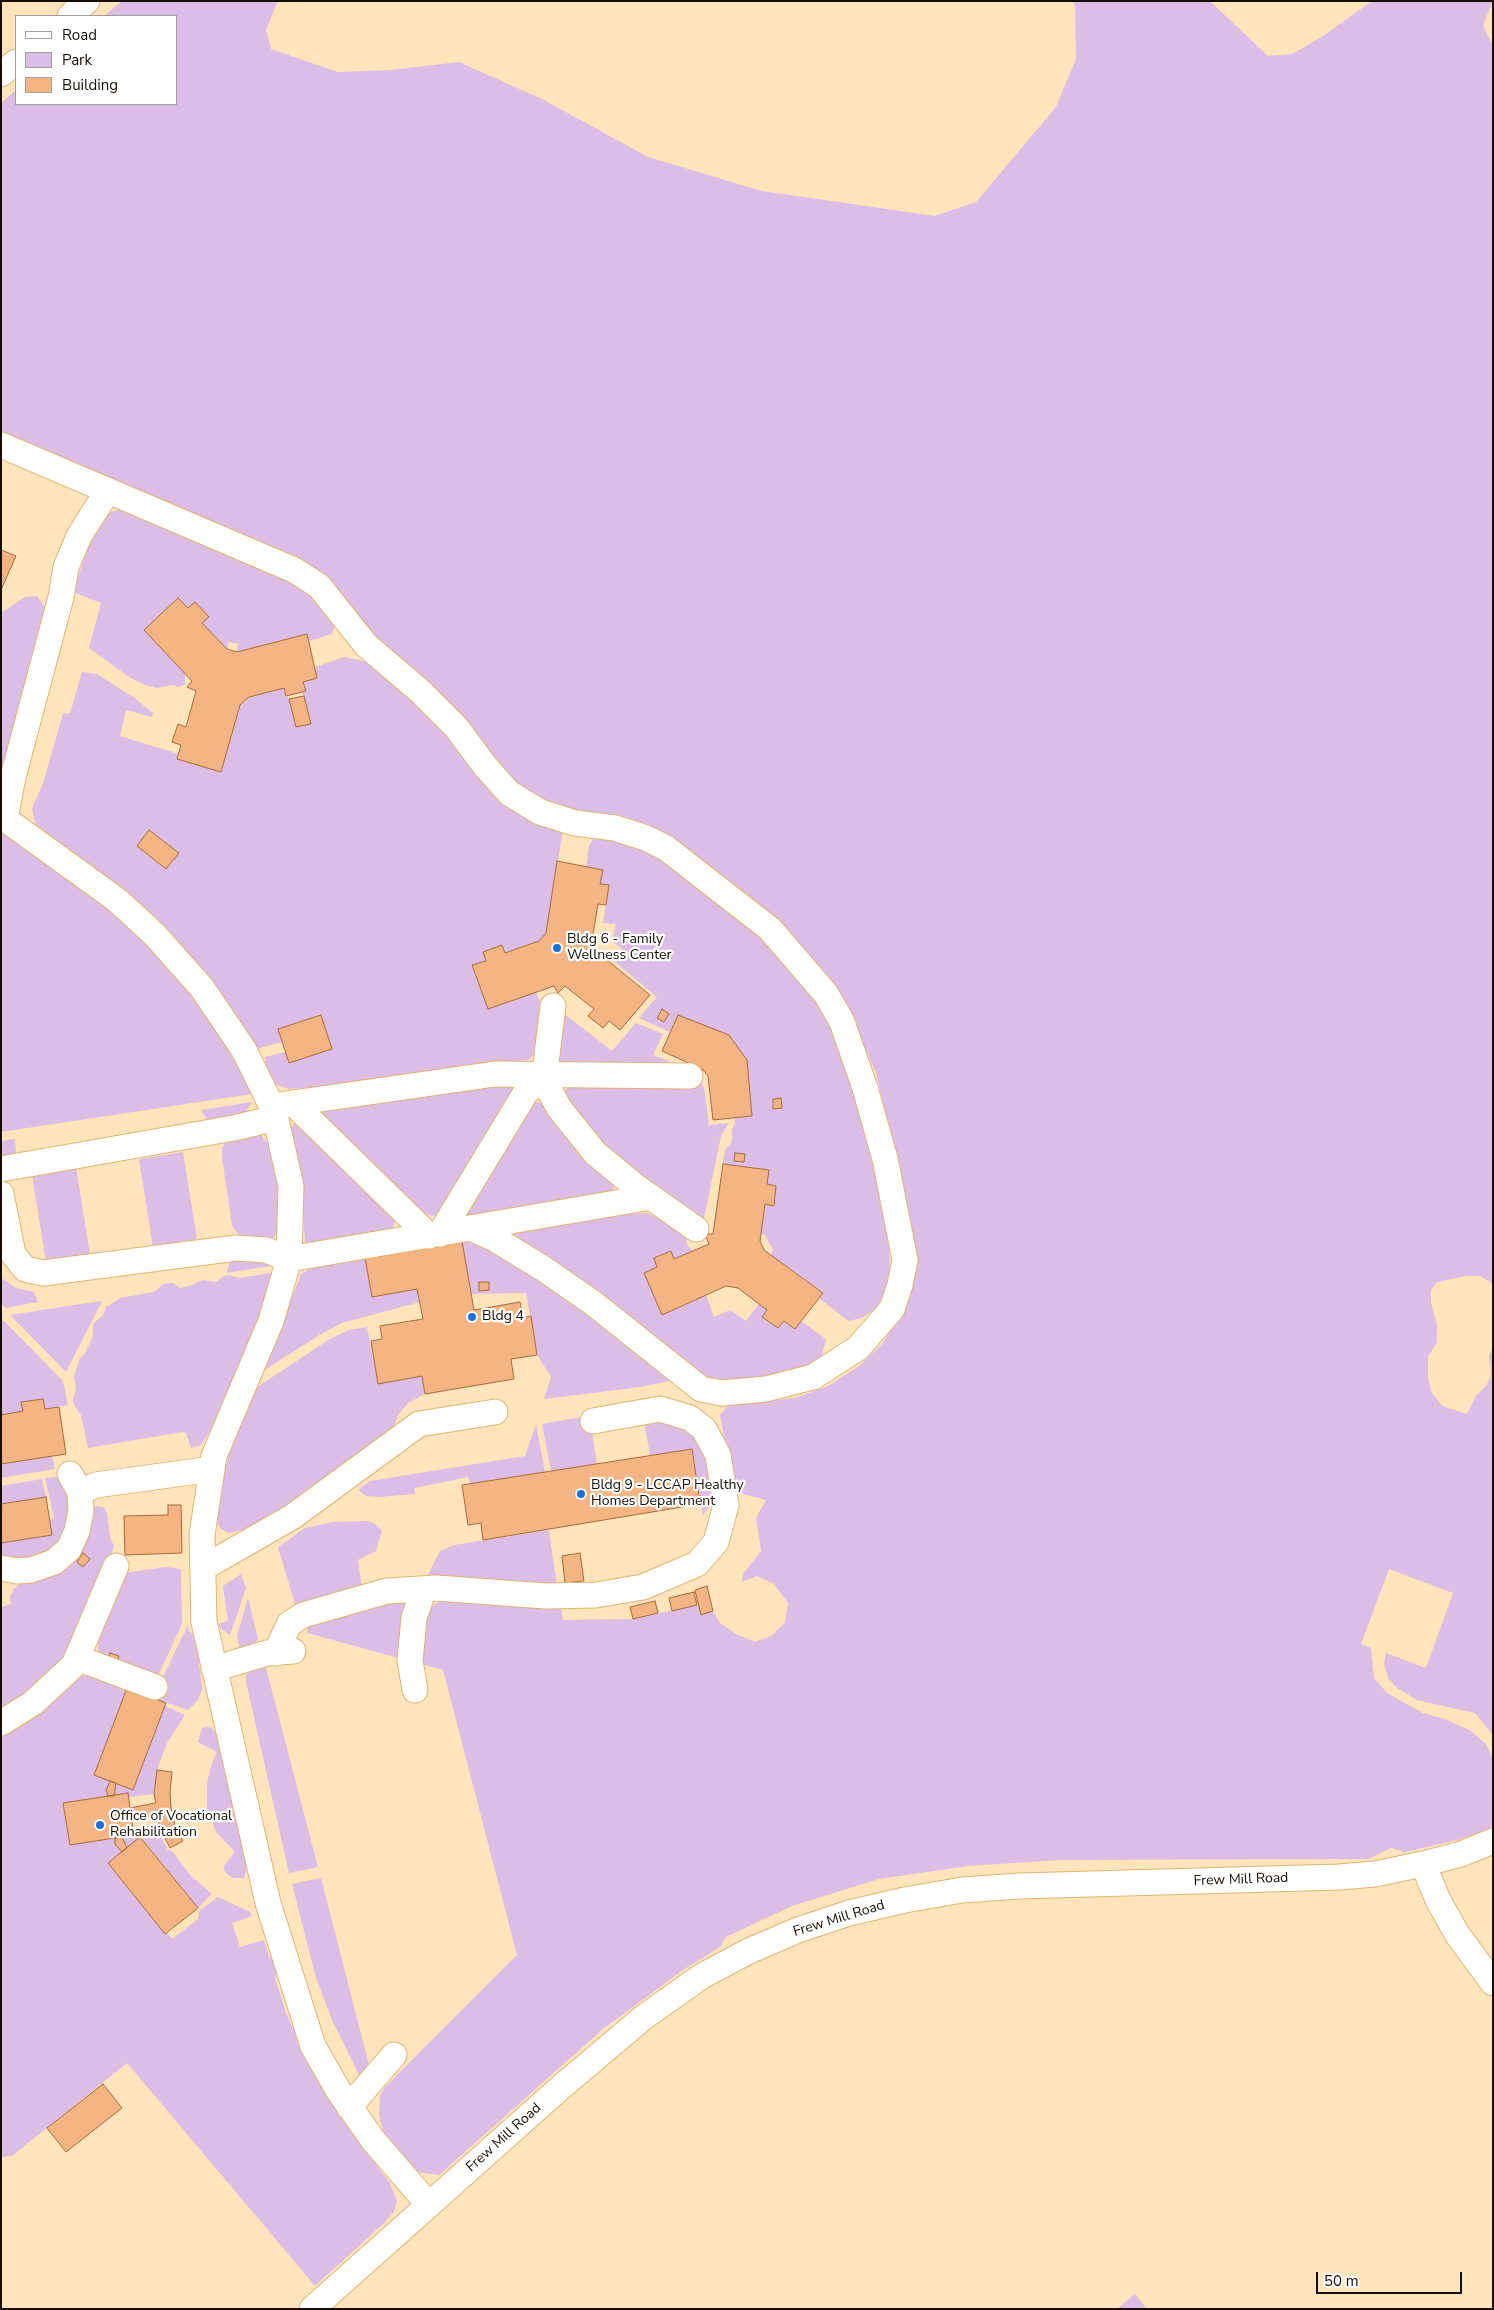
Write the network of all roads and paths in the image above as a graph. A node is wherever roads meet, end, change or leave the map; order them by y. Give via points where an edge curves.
1 (87, 1) edge
2 (71, 15) edge
3 (15, 63) edge
4 (1, 74) edge
5 (1, 445) edge
6 (107, 492) junction
7 (3, 818) edge
8 (553, 1006) dead end
9 (545, 1076) junction
10 (690, 1076) dead end
11 (280, 1109) junction
12 (1, 1169) edge
13 (1, 1194) edge
14 (651, 1197) junction
15 (473, 1229) junction
16 (696, 1229) dead end
17 (435, 1235) junction
18 (289, 1259) junction
19 (495, 1412) dead end
20 (593, 1422) dead end
21 (212, 1469) junction
22 (116, 1566) dead end
23 (1, 1568) edge
24 (202, 1568) junction
25 (424, 1589) junction
26 (77, 1658) junction
27 (214, 1669) junction
28 (155, 1687) dead end
29 (415, 1690) dead end
30 (1, 1723) edge
31 (1493, 1841) edge
32 (1423, 1864) junction
33 (1493, 1983) edge
34 (394, 2055) dead end
35 (349, 2107) junction
36 (430, 2205) junction
37 (312, 2309) edge

1 - 2 street
3 - 4 street
5 - 6 street
6 - 7 street via 79,536 66,567
6 - 15 street via 294,570 319,586 366,646 421,692 456,727 509,792 540,812 575,823 614,828 666,848 770,929 826,994 842,1022 865,1088 884,1159 905,1260 892,1309 858,1348 813,1377 766,1389 722,1393 701,1389 544,1268 495,1238
7 - 11 street via 118,900 155,935 202,988
8 - 9 street
9 - 10 street
9 - 11 street via 495,1074
9 - 14 street via 559,1108 578,1134 595,1153
9 - 17 street via 526,1092
11 - 12 street via 234,1128
11 - 17 street
11 - 18 street via 291,1186
13 - 18 street via 13,1254 25,1269 42,1273 236,1248 266,1250
14 - 15 street
14 - 16 street
15 - 17 street
17 - 18 street
18 - 21 street via 270,1321 214,1456
19 - 24 street via 419,1424 292,1517
20 - 25 street via 660,1409 690,1418 704,1429 718,1455 726,1505 716,1542 698,1564 643,1587 596,1595 546,1596
21 - 23 street via 96,1485 75,1483 82,1511 69,1549 54,1562 31,1570
21 - 24 street via 202,1535
22 - 26 street
24 - 27 street via 204,1622
25 - 27 street via 387,1591 303,1615 289,1624 286,1652 267,1653
25 - 29 street via 414,1618 410,1661
26 - 28 street
26 - 30 street via 54,1685 18,1714
27 - 35 street via 268,1903 313,2046
31 - 32 street, Frew Mill Road
32 - 33 street via 1457,1934
32 - 36 street, Frew Mill Road via 1340,1877 962,1890 849,1913 798,1930 702,1976 651,2011
34 - 35 street
35 - 36 street via 373,2140
36 - 37 street, Frew Mill Road

